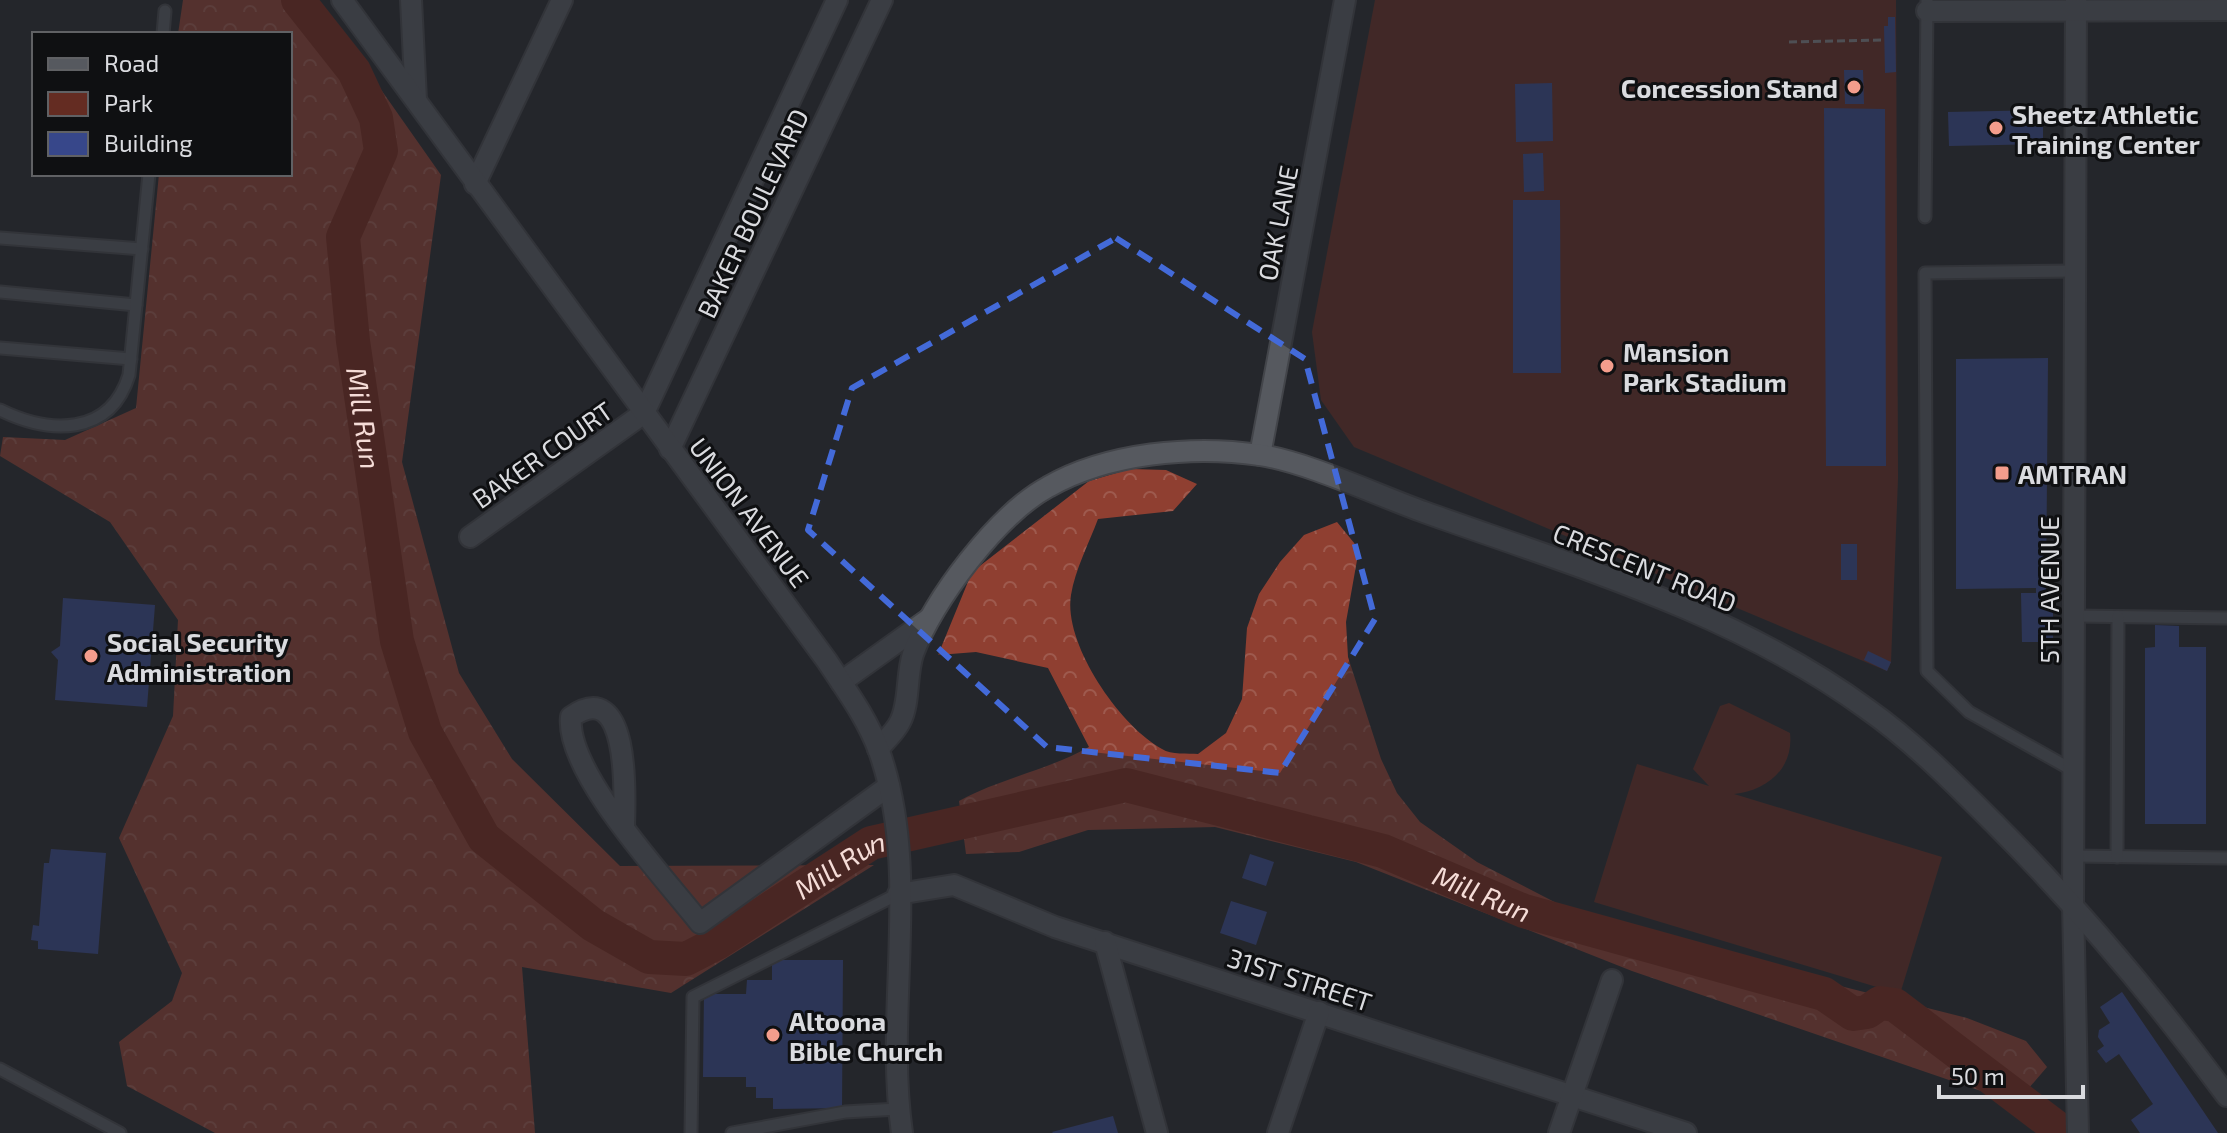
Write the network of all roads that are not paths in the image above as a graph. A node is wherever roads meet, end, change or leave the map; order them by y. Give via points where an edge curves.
1 (342, 0) edge
2 (411, 0) edge
3 (562, 0) edge
4 (837, 0) edge
5 (882, 0) edge
6 (1345, 0) edge
7 (2076, 5) edge
8 (1927, 6) edge
9 (2215, 6) edge
10 (165, 11) dead end
11 (163, 32) edge
12 (416, 100) junction
13 (149, 176) edge
14 (475, 184) junction
15 (1925, 217) dead end
16 (0, 238) edge
17 (142, 249) junction
18 (2075, 271) junction
19 (0, 292) edge
20 (136, 305) junction
21 (0, 348) edge
22 (131, 359) junction
23 (0, 410) edge
24 (644, 413) junction
25 (670, 449) junction
26 (1260, 455) junction
27 (470, 537) dead end
28 (933, 616) junction
29 (2074, 616) junction
30 (2118, 617) junction
31 (2227, 618) edge
32 (841, 682) junction
33 (878, 749) junction
34 (2074, 771) junction
35 (889, 786) junction
36 (624, 825) junction
37 (2073, 856) junction
38 (2117, 857) junction
39 (2227, 858) edge
40 (898, 894) junction
41 (2073, 903) junction
42 (1105, 942) junction
43 (1612, 980) dead end
44 (1319, 1012) junction
45 (0, 1069) edge
46 (1572, 1096) junction
47 (2227, 1096) edge
48 (898, 1109) junction
49 (120, 1133) edge
50 (691, 1133) edge
51 (732, 1133) edge
52 (902, 1133) edge
53 (1157, 1133) edge
54 (1278, 1133) edge
55 (1559, 1133) edge
56 (1686, 1133) edge
57 (2078, 1133) edge

1 - 12 street, UNION AVENUE
2 - 12 street
3 - 14 street
4 - 24 street, BAKER BOULEVARD
5 - 25 street, BAKER BOULEVARD
6 - 26 street, OAK LANE
7 - 8 street
7 - 9 street
7 - 18 street, 5TH AVENUE
8 - 15 lane
10 - 11 lane
12 - 14 street, UNION AVENUE
13 - 17 lane
14 - 24 street, UNION AVENUE
16 - 17 lane
17 - 20 lane
18 - 29 street, 5TH AVENUE
18 - 34 lane via 1925,273 1927,671 1969,712
19 - 20 lane
20 - 22 lane
21 - 22 lane
22 - 23 lane via 115,405 83,424 50,427
24 - 25 street, UNION AVENUE
24 - 27 street, BAKER COURT
25 - 32 street, UNION AVENUE
26 - 28 street, CRESCENT ROAD via 1189,452 1148,457 1049,486 1001,523
26 - 41 street, CRESCENT ROAD via 1578,567 1691,611 1785,656 1870,710 1954,782
28 - 32 street, CRESCENT ROAD
28 - 33 street, CRESCENT ROAD via 913,656 901,721
29 - 30 lane
29 - 34 street, 5TH AVENUE
30 - 31 lane
30 - 38 lane
32 - 33 street, UNION AVENUE
33 - 35 street, UNION AVENUE
34 - 37 street, 5TH AVENUE
35 - 36 street via 700,923
35 - 40 street, UNION AVENUE via 897,824
36 - 36 street via 626,770 618,737 610,717 598,709 583,709 571,717 578,756
37 - 38 lane
37 - 41 street, 5TH AVENUE
38 - 39 lane
40 - 42 street, 31ST STREET via 954,885
40 - 48 street, UNION AVENUE
40 - 50 lane via 693,997
41 - 47 street, CRESCENT ROAD
41 - 57 street, 5TH AVENUE
42 - 44 street, 31ST STREET
42 - 53 street
43 - 46 street
44 - 46 street, 31ST STREET
44 - 54 street
45 - 49 lane
46 - 55 street
46 - 56 street, 31ST STREET
48 - 51 lane via 845,1112
48 - 52 street, UNION AVENUE

